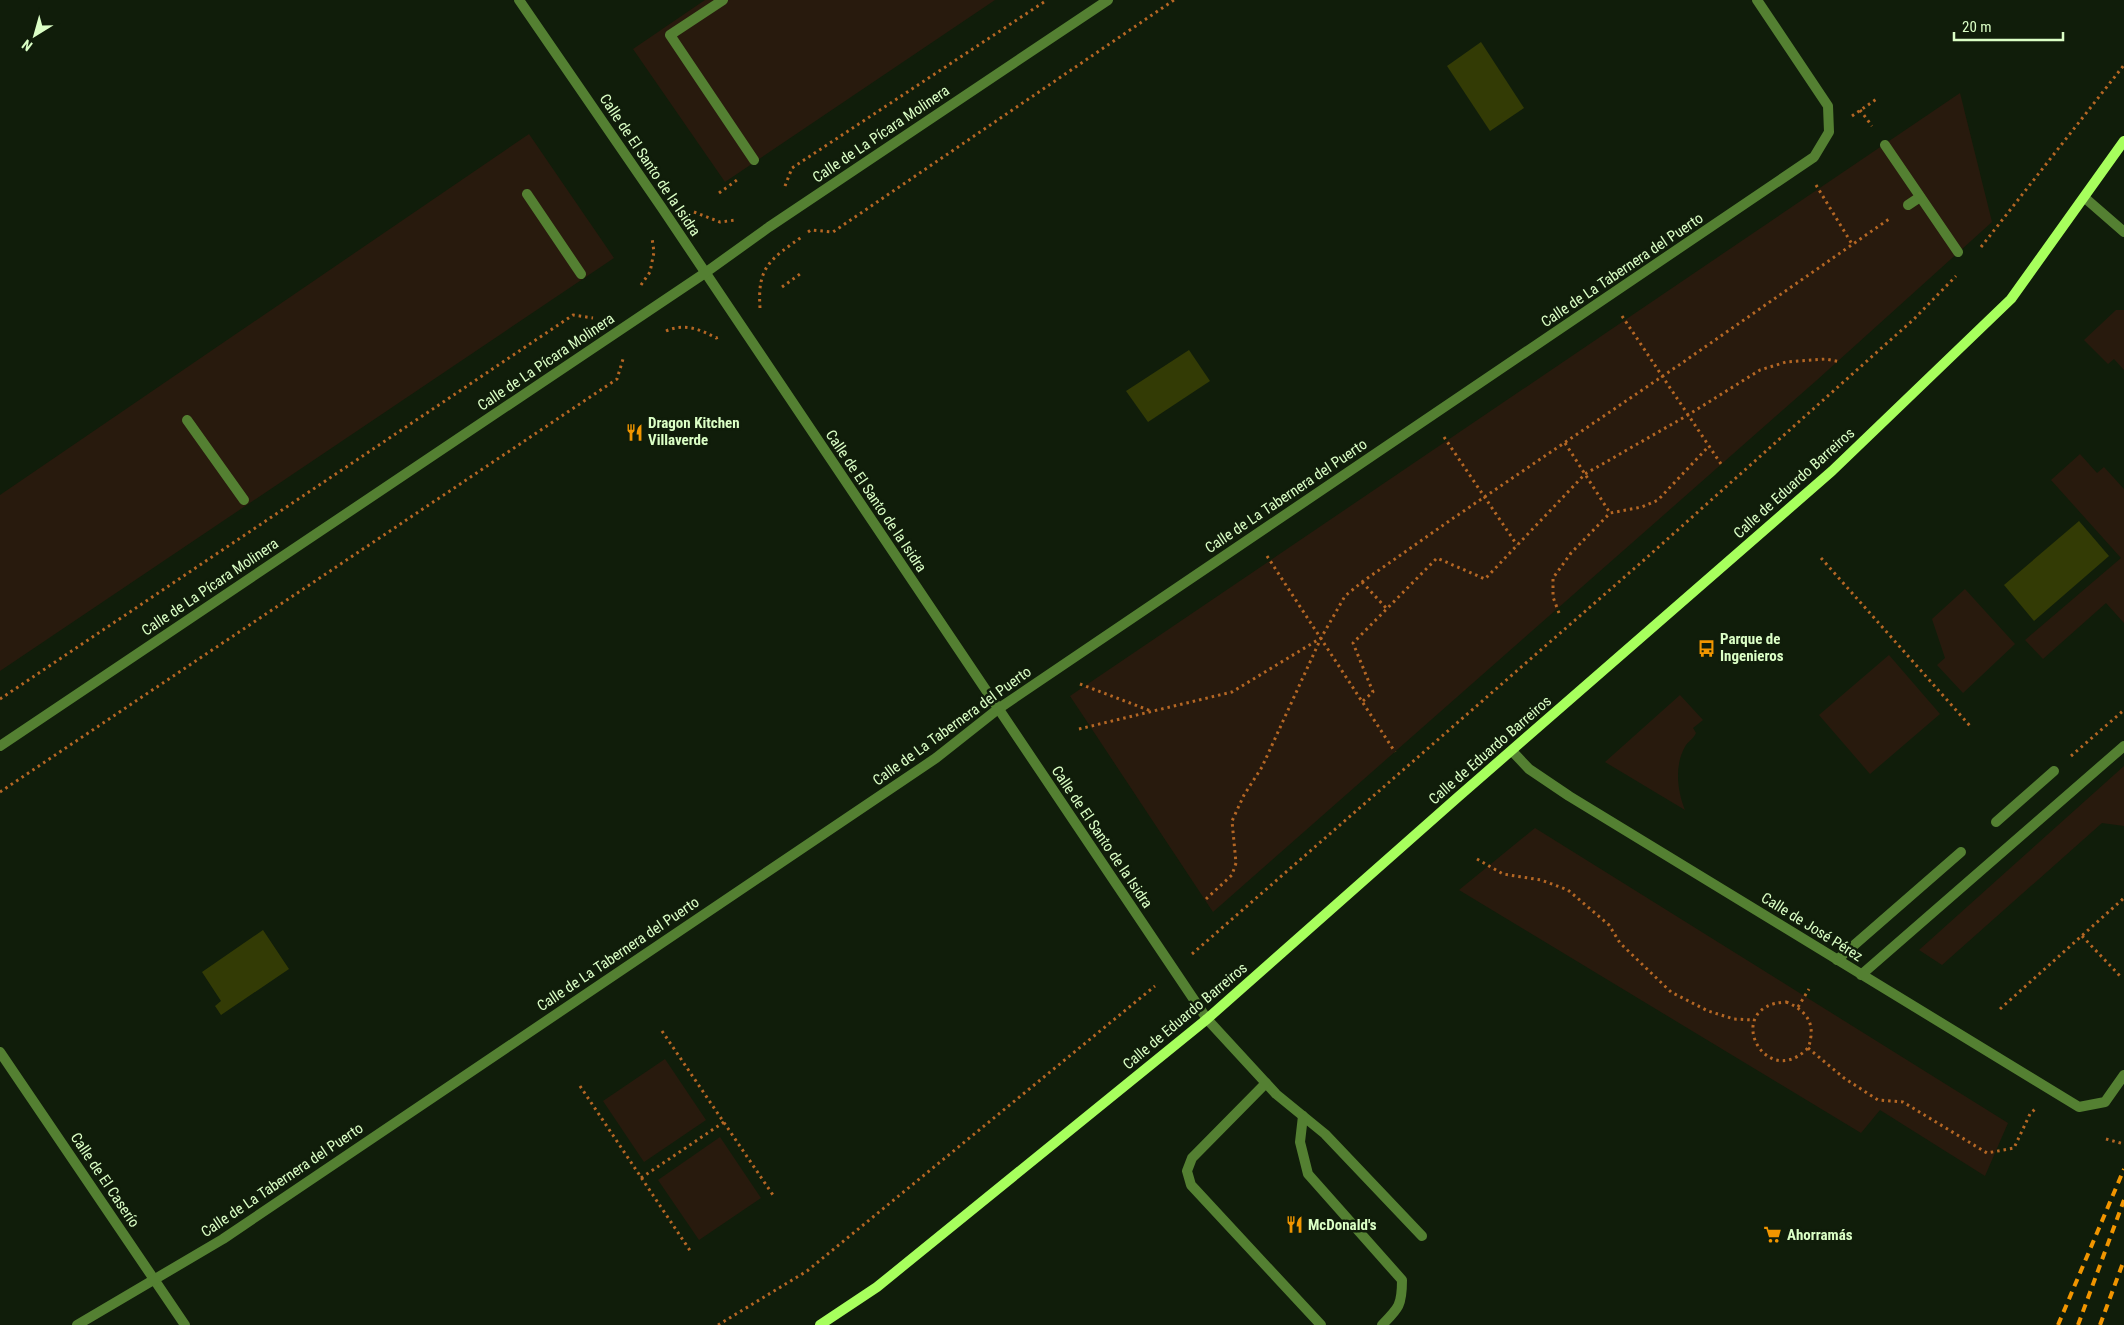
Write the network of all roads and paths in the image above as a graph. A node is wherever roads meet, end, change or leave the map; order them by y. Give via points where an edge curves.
1 (519, 0) edge
2 (723, 0) edge
3 (1047, 0) edge
4 (1108, 0) edge
5 (1174, 0) edge
6 (1757, 0) edge
7 (2124, 65) edge
8 (2124, 141) edge
9 (1885, 144) dead end
10 (754, 160) dead end
11 (737, 180) dead end
12 (1816, 185) dead end
13 (719, 192) dead end
14 (782, 193) dead end
15 (527, 194) dead end
16 (1920, 197) junction
17 (2085, 198) junction
18 (1908, 205) joint
19 (691, 211) dead end
20 (740, 219) dead end
21 (2124, 232) edge
22 (651, 238) dead end
23 (1852, 244) junction
24 (1958, 252) dead end
25 (1976, 254) dead end
26 (705, 273) junction
27 (581, 274) dead end
28 (800, 274) dead end
29 (1957, 275) dead end
30 (640, 287) dead end
31 (782, 287) dead end
32 (760, 310) dead end
33 (1622, 316) dead end
34 (596, 318) dead end
35 (660, 334) dead end
36 (716, 338) dead end
37 (626, 356) dead end
38 (1841, 362) dead end
39 (1662, 376) junction
40 (1688, 415) junction
41 (187, 420) dead end
42 (1444, 437) dead end
43 (1565, 443) junction
44 (1709, 446) junction
45 (1723, 467) dead end
46 (1585, 474) junction
47 (1485, 496) junction
48 (244, 500) dead end
49 (1610, 513) junction
50 (1518, 545) junction
51 (1267, 556) dead end
52 (1821, 558) dead end
53 (1362, 582) junction
54 (1387, 608) junction
55 (1559, 612) dead end
56 (1321, 638) junction
57 (1079, 683) dead end
58 (0, 700) edge
59 (1363, 700) junction
60 (998, 709) junction
61 (1152, 711) junction
62 (1972, 727) dead end
63 (1078, 729) dead end
64 (0, 746) edge
65 (2124, 746) edge
66 (1512, 751) junction
67 (1395, 752) dead end
68 (2054, 771) dead end
69 (0, 792) edge
70 (1996, 822) dead end
71 (1961, 852) dead end
72 (1477, 859) dead end
73 (2124, 898) edge
74 (1206, 899) dead end
75 (2082, 936) junction
76 (1837, 960) junction
77 (1174, 970) junction
78 (1861, 975) junction
79 (2121, 977) dead end
80 (1809, 990) dead end
81 (1798, 1007) junction
82 (2000, 1009) dead end
83 (1207, 1020) junction
84 (1754, 1020) junction
85 (662, 1031) dead end
86 (1808, 1048) junction
87 (0, 1052) edge
88 (2124, 1075) edge
89 (1266, 1083) junction
90 (580, 1086) dead end
91 (2053, 1093) junction
92 (1303, 1116) junction
93 (724, 1122) junction
94 (2106, 1139) dead end
95 (2124, 1144) edge
96 (641, 1178) junction
97 (773, 1195) dead end
98 (1422, 1236) dead end
99 (691, 1252) dead end
100 (154, 1280) junction
101 (77, 1325) edge
102 (185, 1325) edge
103 (718, 1325) edge
104 (820, 1325) edge
105 (1320, 1325) edge
106 (1382, 1325) edge

1 - 26 street, Calle de El Santo de la Isidra
2 - 10 street via 670,35
3 - 14 path via 792,168
4 - 26 street, Calle de La Pícara Molinera
5 - 32 path via 833,232 811,230 774,257 762,275
6 - 60 street, Calle de La Tabernera del Puerto via 1828,106 1829,132 1814,157
7 - 25 path
8 - 17 street, Calle de Eduardo Barreiros
9 - 16 street
11 - 13 path
12 - 23 path
15 - 27 street
16 - 18 street
16 - 24 street
17 - 21 street
17 - 66 street, Calle de Eduardo Barreiros via 2011,299 1917,391 1832,471
18 - 23 path
19 - 20 path via 720,222
22 - 30 path via 654,252 650,272
23 - 39 path
26 - 60 street, Calle de El Santo de la Isidra
26 - 64 street, Calle de La Pícara Molinera
28 - 31 path
29 - 77 path via 1914,319 1805,416
33 - 39 path
34 - 58 path via 573,315
35 - 36 path via 680,327 694,328
37 - 69 path via 618,379
38 - 40 path via 1826,359 1786,362 1760,370
39 - 40 path
39 - 43 path
40 - 44 path
40 - 46 path
41 - 48 street
42 - 47 path
43 - 46 path
43 - 47 path
44 - 45 path
44 - 49 path via 1658,500 1642,507
46 - 49 path
46 - 50 path
47 - 50 path
47 - 53 path
49 - 55 path via 1571,553 1553,578 1552,597
50 - 54 path via 1485,579 1437,558
51 - 56 path
52 - 62 path
53 - 54 path
53 - 56 path via 1345,596
54 - 59 path via 1353,643 1373,692
56 - 59 path
56 - 61 path via 1232,692
56 - 74 path via 1262,767 1232,821 1236,863 1232,875
57 - 61 path
59 - 67 path
60 - 77 street, Calle de El Santo de la Isidra
60 - 100 street, Calle de La Tabernera del Puerto via 919,769 223,1239
61 - 63 path
65 - 78 street
66 - 76 street, Calle de José Pérez via 1529,769 1569,796
66 - 83 street, Calle de Eduardo Barreiros
68 - 70 street
71 - 76 street
72 - 84 path via 1503,874 1541,880 1568,890 1609,925 1620,943 1671,992 1734,1020
73 - 75 path
75 - 79 path
75 - 82 path
76 - 78 street, Calle de José Pérez
77 - 83 street, Calle de El Santo de la Isidra
77 - 103 path via 807,1271
78 - 91 street, Calle de José Pérez
80 - 81 path
81 - 84 path via 1786,1002 1773,1003 1762,1009
81 - 86 path via 1807,1017 1811,1029
83 - 89 street, Calle de El Santo de la Isidra
83 - 104 street, Calle de Eduardo Barreiros via 876,1287
84 - 86 path via 1752,1033 1756,1046 1765,1056 1791,1059
85 - 93 path
86 - 91 path via 1844,1078 1878,1100 1903,1102 1987,1153 2014,1148 2030,1114
87 - 100 street, Calle de El Caserío
88 - 91 street, Calle de José Pérez via 2105,1102 2079,1107
89 - 92 street, Calle de El Santo de la Isidra
89 - 105 street via 1192,1158 1187,1171 1191,1185
90 - 96 path
92 - 98 street, Calle de El Santo de la Isidra via 1325,1134
92 - 106 street via 1300,1142 1308,1174 1402,1280 1398,1309
93 - 96 path
93 - 97 path
94 - 95 path
96 - 99 path
100 - 101 street, Calle de La Tabernera del Puerto
100 - 102 street, Calle de El Caserío

